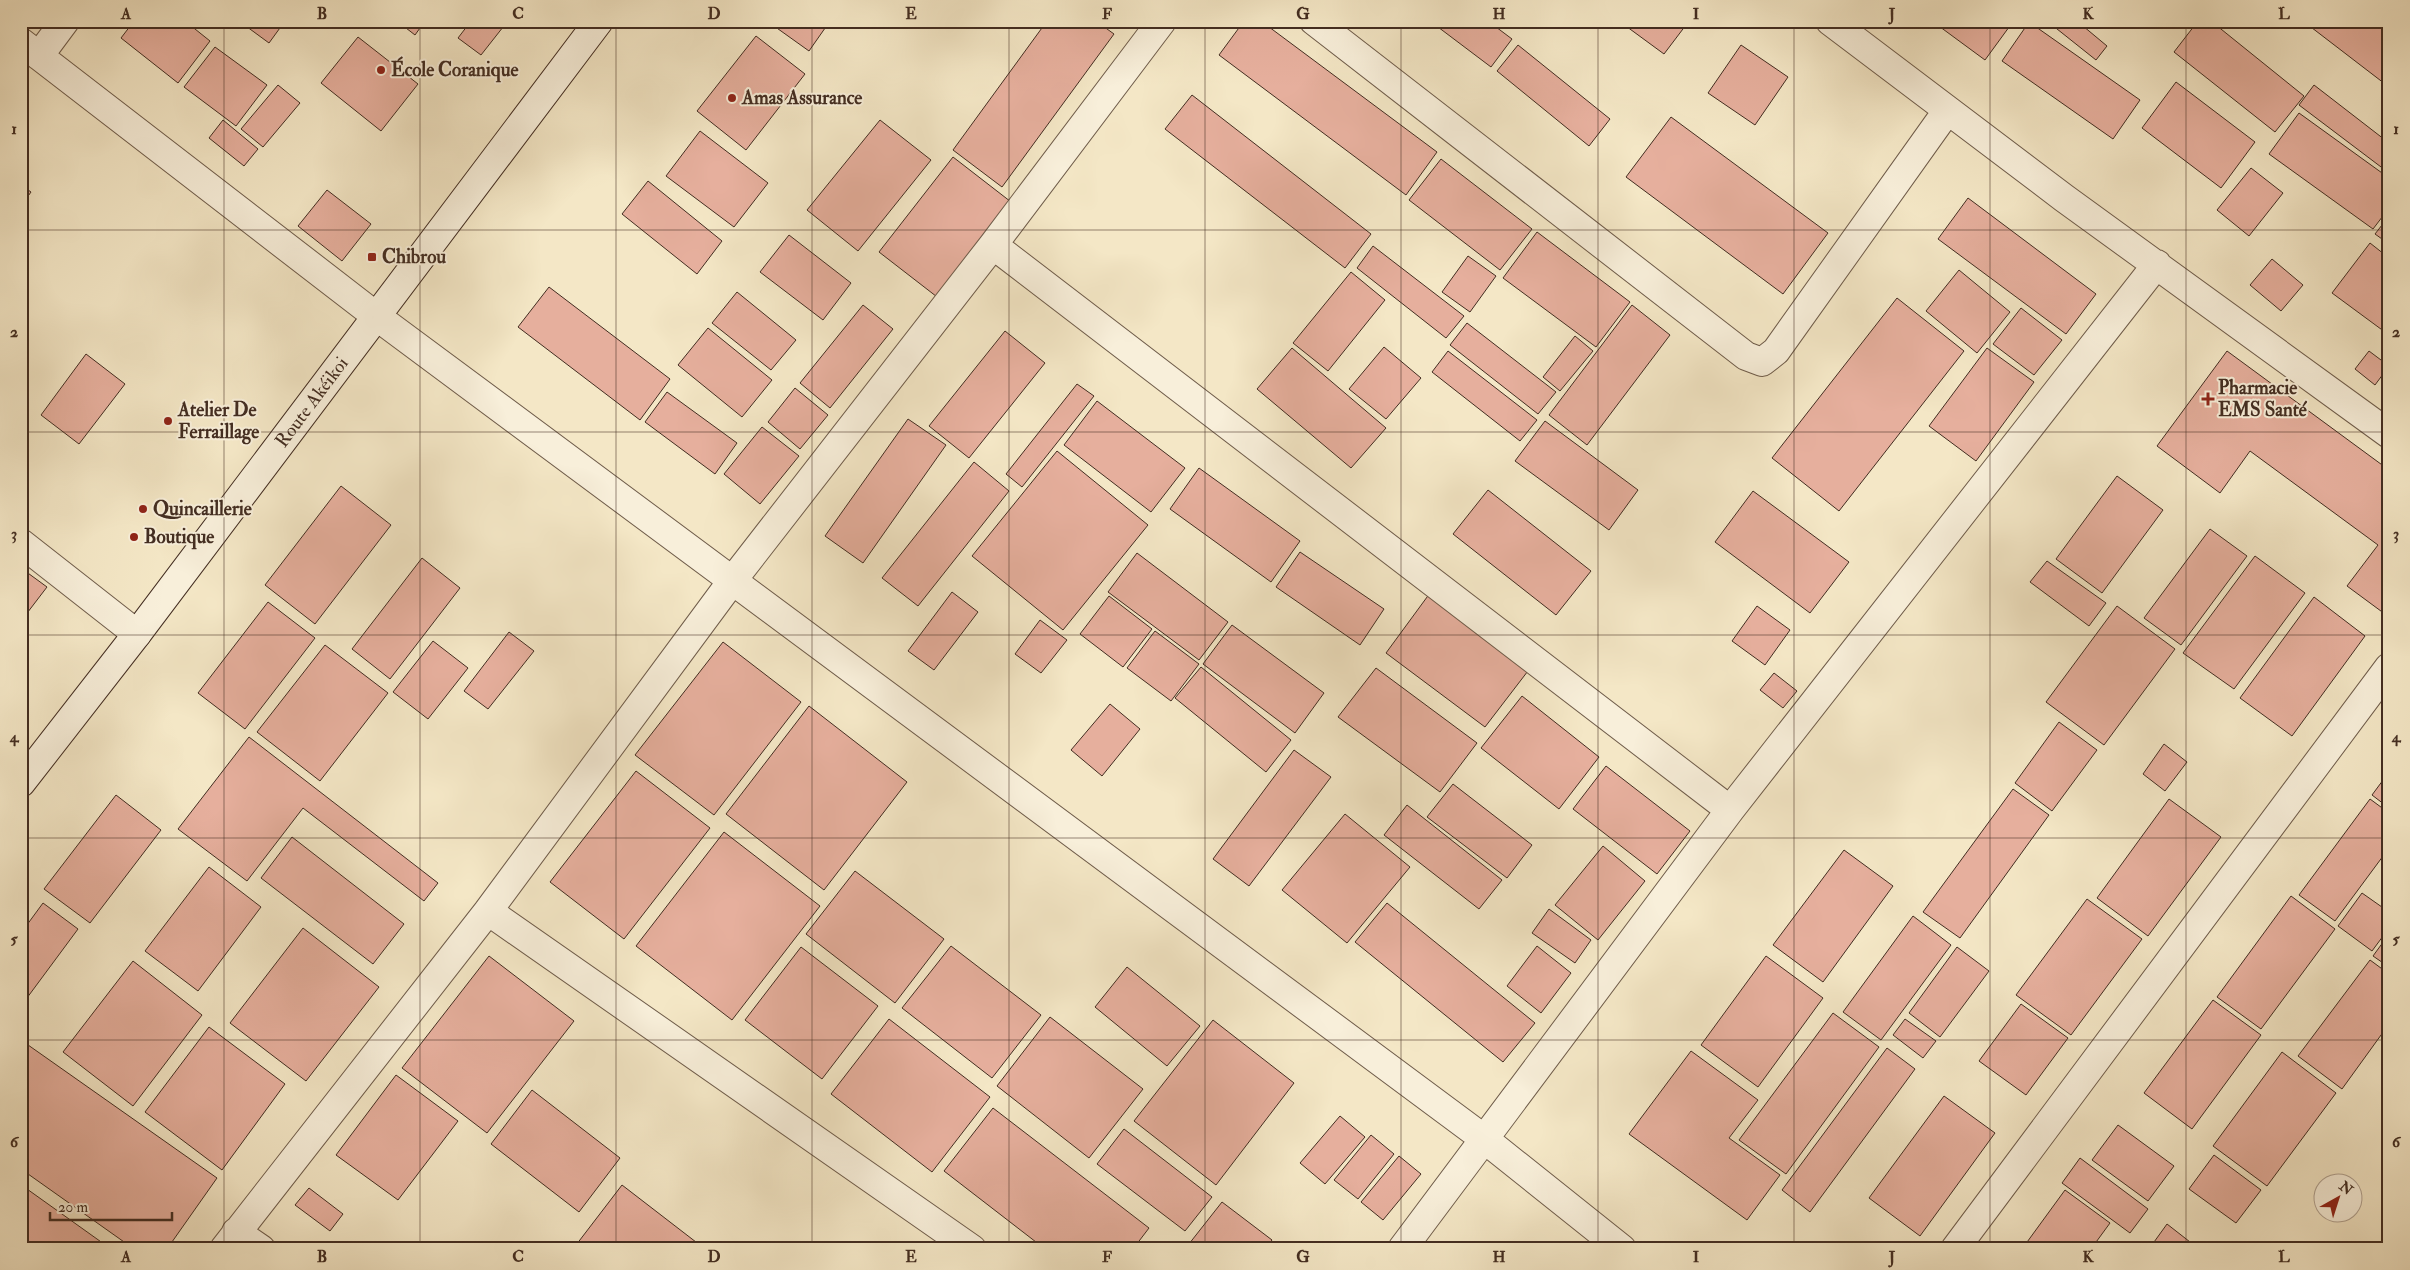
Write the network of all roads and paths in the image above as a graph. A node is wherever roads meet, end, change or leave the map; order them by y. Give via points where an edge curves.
1 (65, 21) edge
2 (599, 21) edge
3 (1162, 21) edge
4 (1314, 21) edge
5 (1830, 21) edge
6 (30, 49) edge
7 (1947, 111) junction
8 (993, 245) junction
9 (2157, 264) junction
10 (376, 316) junction
11 (2389, 434) edge
12 (21, 543) edge
13 (732, 581) junction
14 (137, 634) junction
15 (2389, 667) edge
16 (21, 783) edge
17 (1730, 810) junction
18 (488, 911) junction
19 (1483, 1138) junction
20 (230, 1240) edge
21 (261, 1249) edge
22 (972, 1249) edge
23 (1402, 1249) edge
24 (1622, 1249) edge
25 (1955, 1249) edge

1 - 6 street
2 - 10 street, Route Akéikoi
3 - 8 street
4 - 7 street via 1746,356 1762,362 1776,351
5 - 7 street
6 - 10 street
7 - 9 street
8 - 13 street
8 - 17 street
9 - 11 street
9 - 17 street
10 - 13 street
10 - 14 street, Route Akéikoi
12 - 14 street
13 - 18 street
13 - 19 street
14 - 16 street, Route Akéikoi
15 - 25 street
17 - 19 street
18 - 20 street
18 - 22 street
19 - 23 street
19 - 24 street
20 - 21 street

